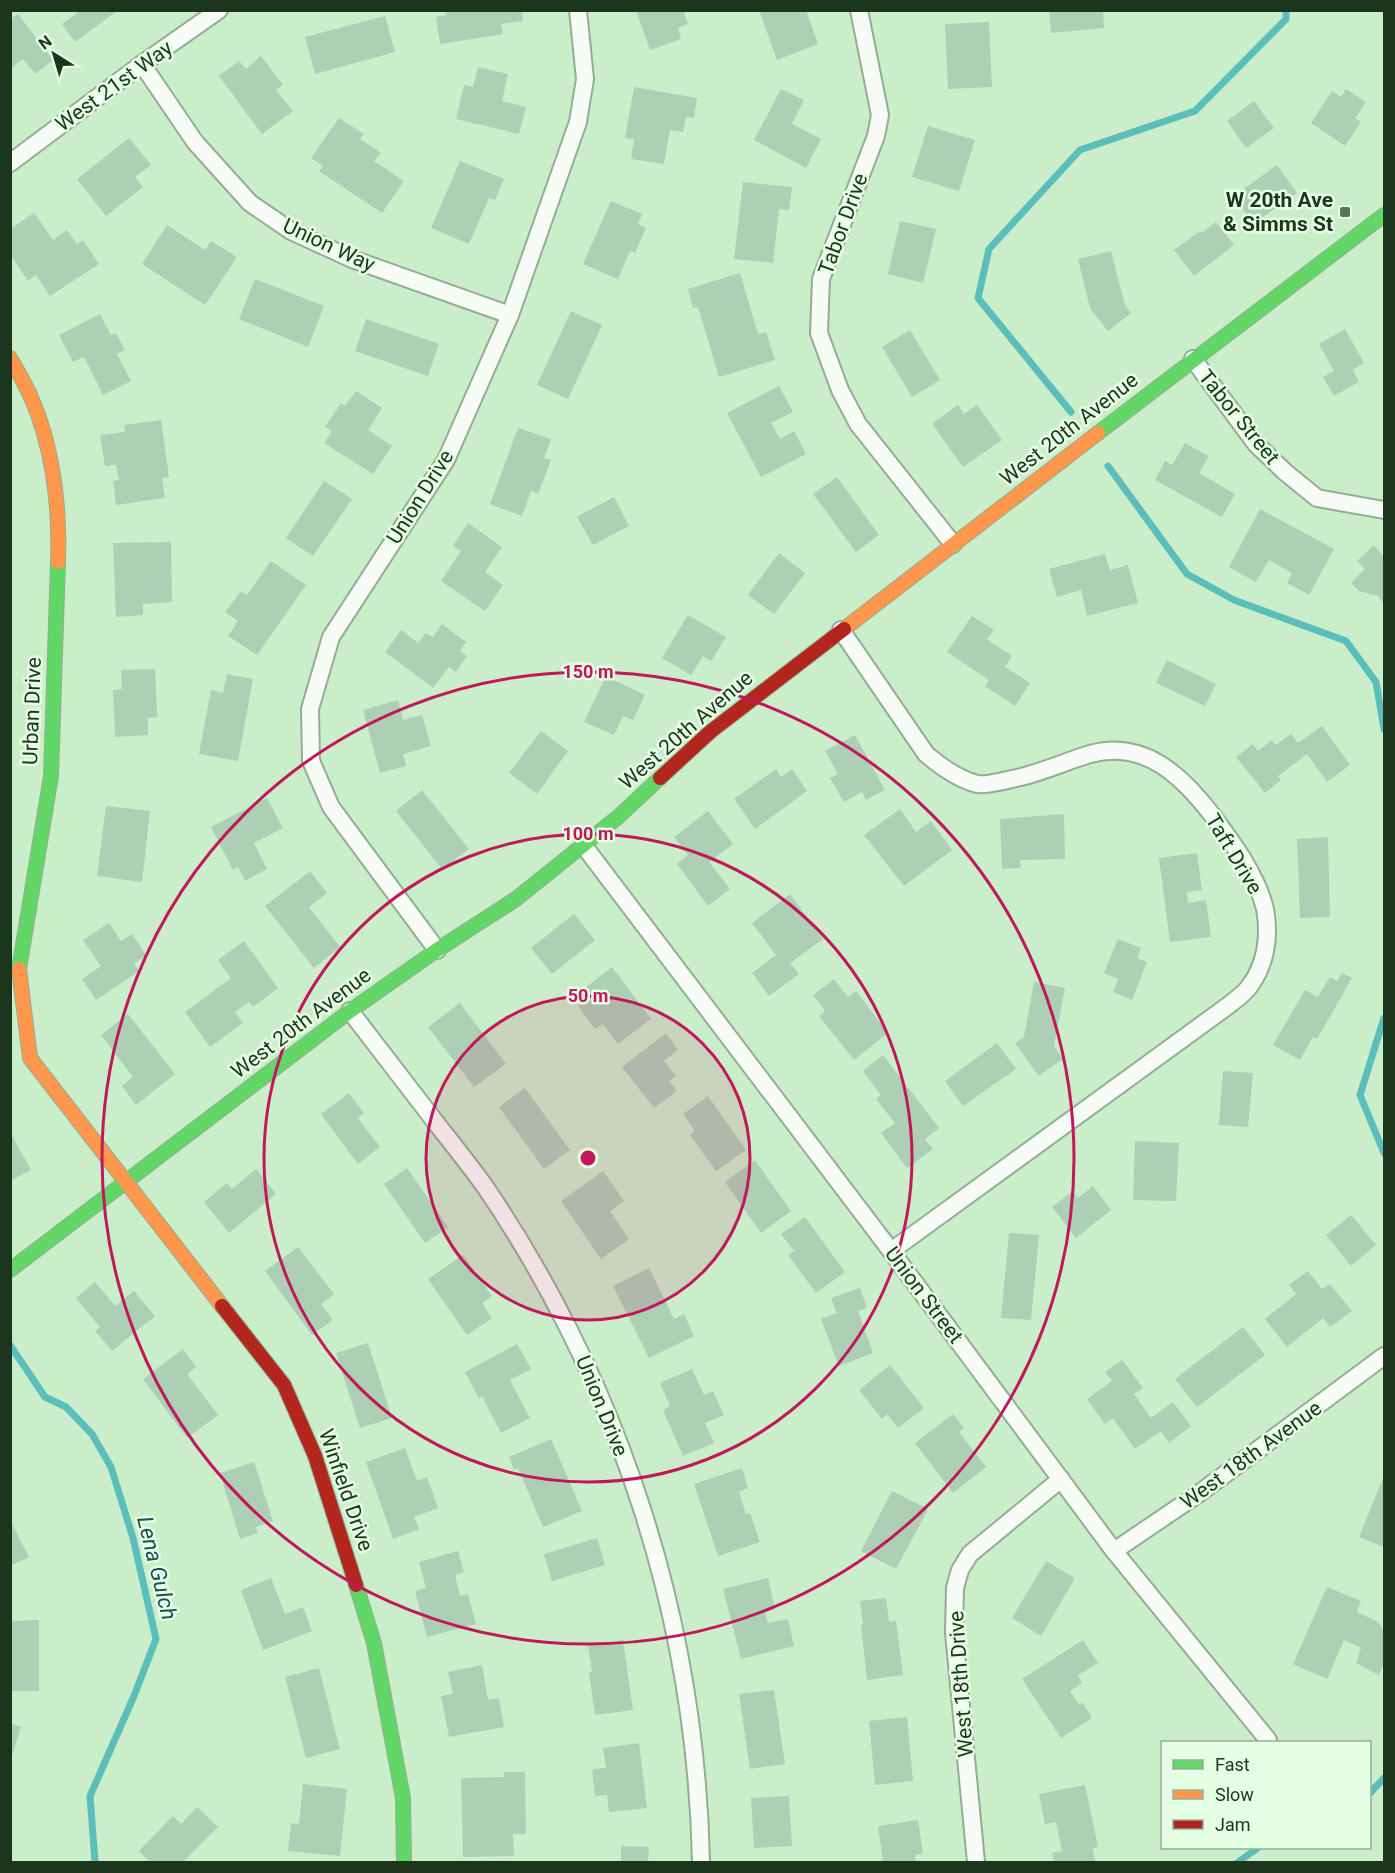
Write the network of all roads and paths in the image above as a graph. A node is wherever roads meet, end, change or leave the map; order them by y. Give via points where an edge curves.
1 (219, 10) edge
2 (578, 10) edge
3 (859, 10) edge
4 (142, 64) junction
5 (10, 163) edge
6 (1384, 215) edge
7 (510, 315) junction
8 (10, 358) edge
9 (1193, 359) junction
10 (1384, 510) edge
11 (953, 544) junction
12 (841, 630) junction
13 (584, 846) junction
14 (437, 950) junction
15 (350, 1011) junction
16 (125, 1184) junction
17 (891, 1251) junction
18 (10, 1270) edge
19 (1384, 1356) edge
20 (1060, 1479) junction
21 (1114, 1551) junction
22 (1268, 1740) dead end
23 (404, 1863) edge
24 (701, 1863) edge
25 (976, 1863) edge

1 - 4 street, West 21st Way
2 - 7 street, Union Drive via 585,79 578,122
3 - 11 street, Tabor Drive via 880,115 876,136 821,279 819,333 840,390 858,424
4 - 5 street, West 21st Way
4 - 7 street, Union Way via 195,142 250,203 291,231 352,259
6 - 9 street, West 20th Avenue
7 - 14 street, Union Drive via 446,460 331,637 310,709 311,761 331,807
8 - 16 street, Urban Drive via 30,395 45,438 59,537 51,776 19,971 30,1058
9 - 10 street, Tabor Street via 1256,444 1317,498
9 - 11 street, West 20th Avenue
11 - 12 street, West 20th Avenue
12 - 13 street, West 20th Avenue via 710,732
12 - 17 street, Taft Drive via 926,754 940,766 978,784 1009,780 1092,754 1118,750 1136,752 1163,766 1203,804 1233,844 1263,903 1269,928 1260,969 1249,987 1229,1005
13 - 14 street, West 20th Avenue via 516,899
13 - 17 street, Union Street
14 - 15 street, West 20th Avenue
15 - 16 street, West 20th Avenue
15 - 24 street, Union Drive via 485,1187 554,1301 608,1411 645,1518 674,1621 691,1718 700,1803
16 - 18 street, West 20th Avenue
16 - 23 street, Winfield Drive via 284,1385 315,1456 374,1643 403,1798
17 - 20 street, Union Street
19 - 21 street, West 18th Avenue via 1201,1492
20 - 21 street, Union Street
20 - 25 street, West 18th Drive via 970,1554 955,1588 954,1633
21 - 22 street, Union Street

